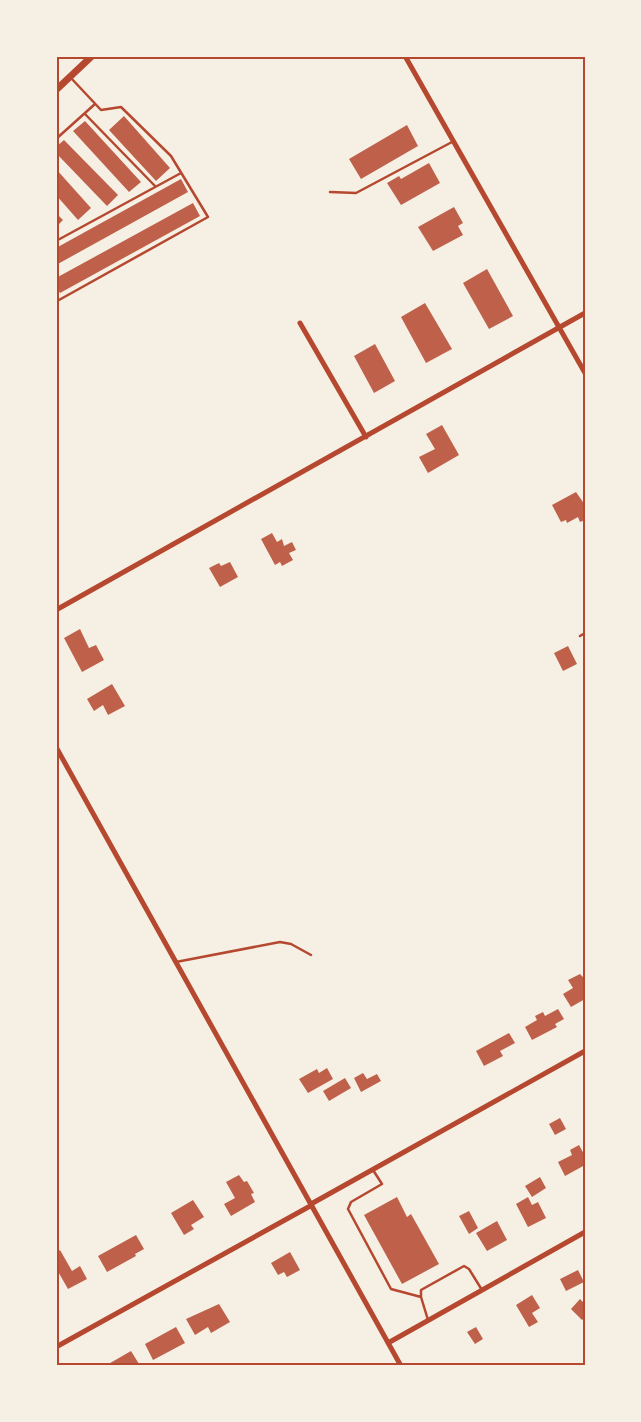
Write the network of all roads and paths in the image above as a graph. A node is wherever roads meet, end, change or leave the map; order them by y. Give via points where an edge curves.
1 (92, 56) edge
2 (405, 56) edge
3 (70, 77) junction
4 (56, 90) edge
5 (95, 104) junction
6 (85, 114) junction
7 (56, 139) edge
8 (454, 141) junction
9 (181, 173) junction
10 (155, 187) junction
11 (330, 192) dead end
12 (56, 241) edge
13 (56, 296) edge
14 (585, 313) edge
15 (300, 323) dead end
16 (559, 327) junction
17 (585, 373) edge
18 (366, 436) junction
19 (56, 610) edge
20 (585, 633) edge
21 (580, 636) dead end
22 (56, 747) edge
23 (311, 955) dead end
24 (176, 962) junction
25 (585, 1050) edge
26 (373, 1169) junction
27 (311, 1205) junction
28 (585, 1232) edge
29 (482, 1290) junction
30 (420, 1297) junction
31 (428, 1320) junction
32 (388, 1342) junction
33 (56, 1347) edge
34 (401, 1366) edge

1 - 3 main road
2 - 8 street
3 - 4 main road
3 - 5 lane
5 - 6 lane
5 - 9 lane via 101,110 121,107 171,156
6 - 7 lane
6 - 10 lane
8 - 11 lane via 356,193
8 - 16 street
9 - 10 lane
9 - 13 lane via 208,217 59,300
10 - 12 lane
14 - 16 street
15 - 18 street
16 - 17 street
16 - 18 street
18 - 19 street
20 - 21 lane
22 - 24 street
23 - 24 lane via 280,942
24 - 27 street
25 - 26 street
26 - 27 street
26 - 30 lane via 382,1184 352,1202 348,1209 391,1288
27 - 32 street
27 - 33 street
28 - 29 street
29 - 30 lane via 464,1266 421,1290
29 - 31 street
30 - 31 lane
31 - 32 street
32 - 34 street

